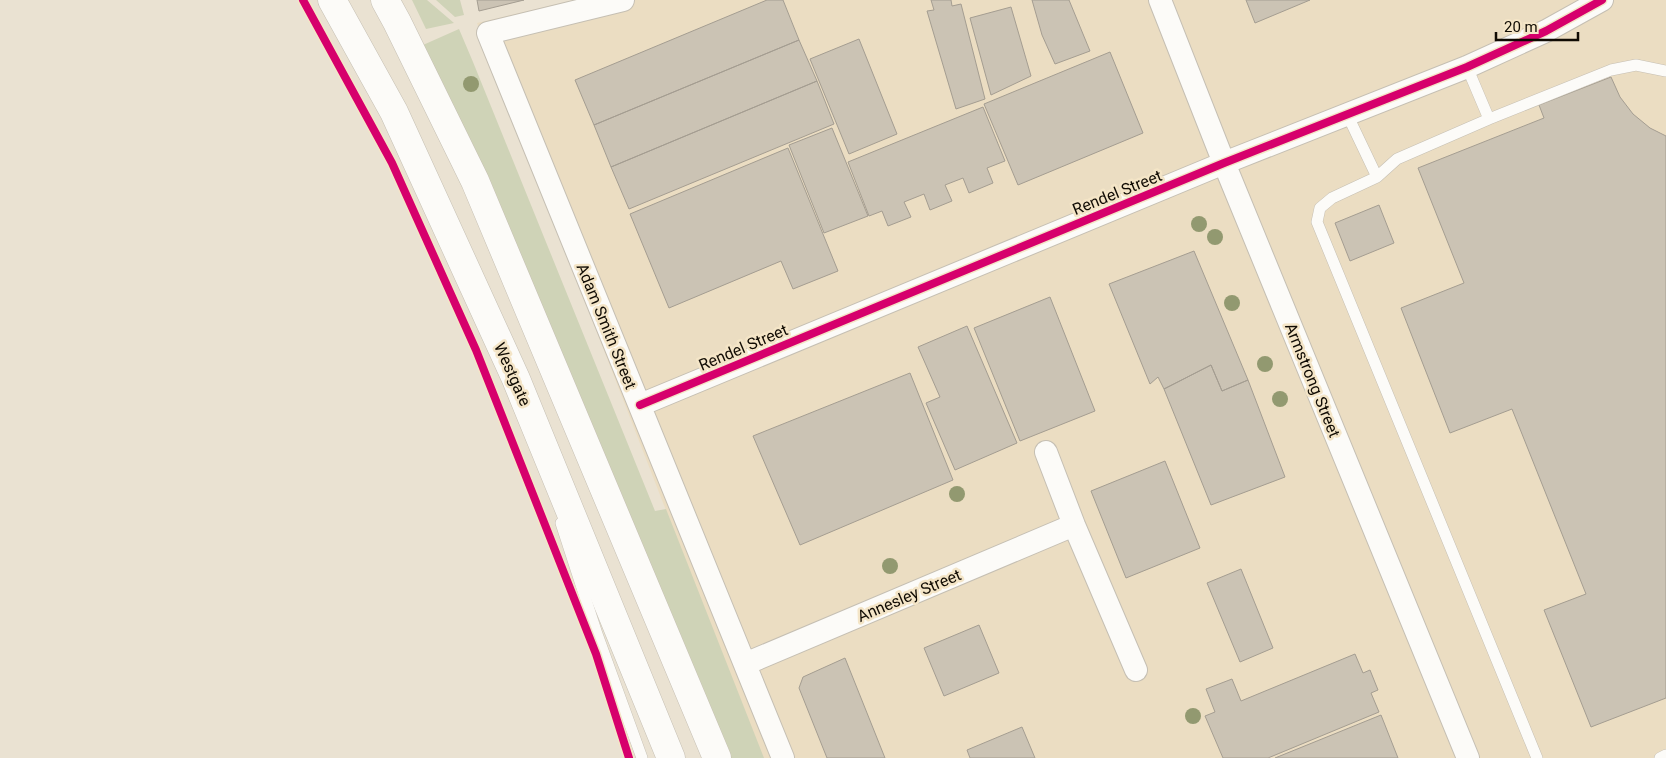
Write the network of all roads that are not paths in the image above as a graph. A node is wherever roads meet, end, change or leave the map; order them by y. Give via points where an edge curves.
1 (332, 0) edge
2 (385, 0) edge
3 (623, 0) edge
4 (1160, 0) edge
5 (1602, 0) edge
6 (1466, 67) junction
7 (1666, 71) edge
8 (1347, 114) junction
9 (1489, 119) junction
10 (1224, 163) junction
11 (1376, 177) junction
12 (516, 379) junction
13 (640, 405) junction
14 (1046, 452) dead end
15 (1074, 525) junction
16 (745, 664) junction
17 (1136, 670) dead end
18 (1666, 756) edge
19 (642, 758) edge
20 (671, 758) edge
21 (717, 758) edge
22 (783, 758) edge
23 (1468, 758) edge
24 (1537, 758) edge
25 (1660, 758) edge

1 - 12 highway, Westgate via 394,112
2 - 21 highway via 475,181
3 - 13 street, Adam Smith Street via 488,33
4 - 10 street, Armstrong Street
5 - 6 street, Rendel Street via 1546,31
6 - 8 street, Rendel Street
6 - 9 lane
7 - 9 lane via 1636,64 1611,70
8 - 10 street, Rendel Street
8 - 11 lane
9 - 11 lane via 1397,159
10 - 13 street, Rendel Street
10 - 23 street, Armstrong Street
11 - 24 lane via 1332,198 1320,208 1317,222
12 - 19 lane via 597,634
12 - 20 highway, Westgate
13 - 16 street, Adam Smith Street
14 - 15 street
15 - 16 street, Annesley Street
15 - 17 street
16 - 22 street, Adam Smith Street
18 - 25 lane

